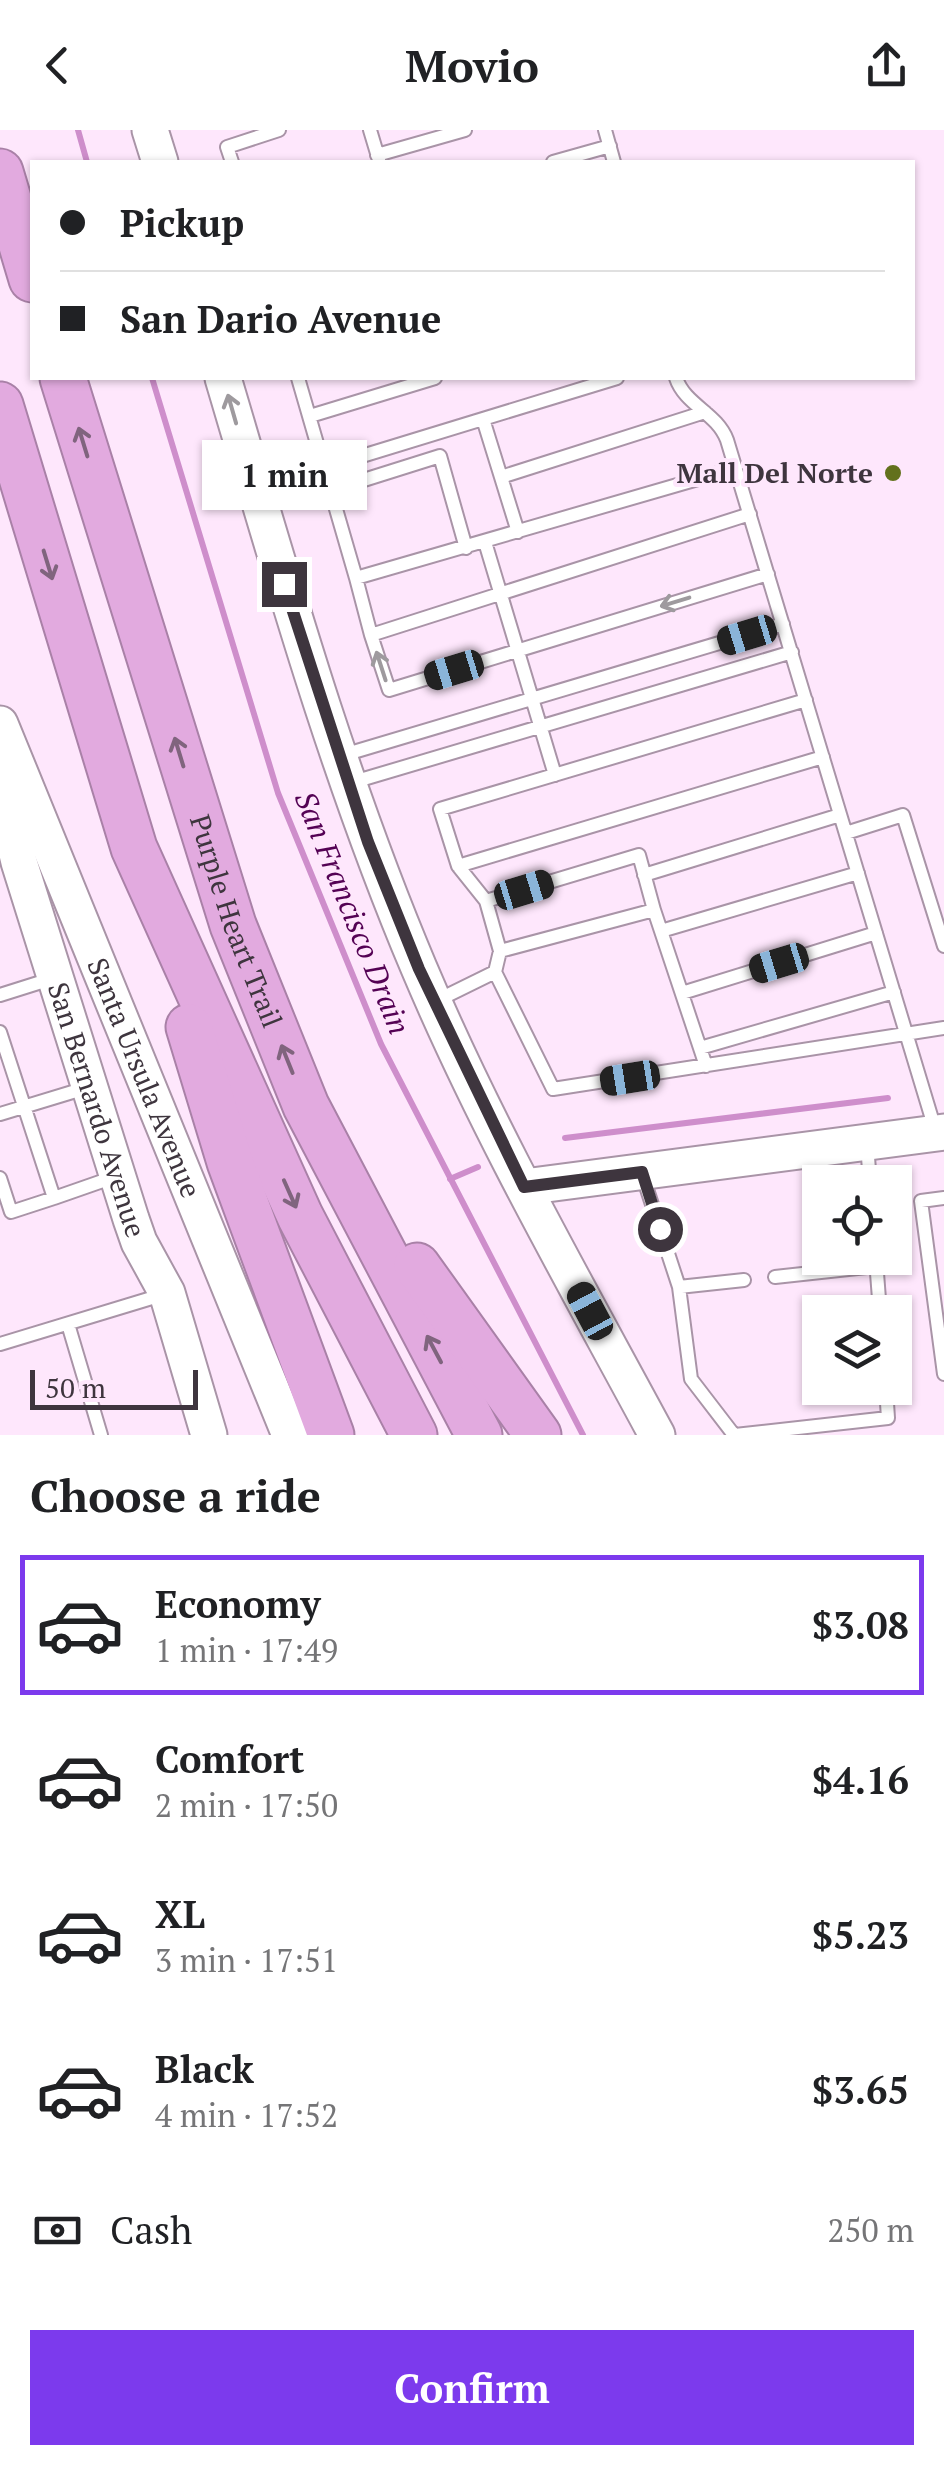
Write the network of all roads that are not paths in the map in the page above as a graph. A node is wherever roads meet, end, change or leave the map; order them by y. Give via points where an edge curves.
1 (150, 130) edge
2 (279, 130) edge
3 (370, 130) edge
4 (464, 130) edge
5 (605, 130) edge
6 (610, 146) junction
7 (379, 158) edge
8 (159, 160) edge
9 (231, 160) edge
10 (560, 160) edge
11 (614, 160) edge
12 (0, 172) edge
13 (30, 272) edge
14 (63, 380) edge
15 (224, 380) edge
16 (299, 380) edge
17 (428, 380) edge
18 (611, 380) edge
19 (677, 380) edge
20 (0, 404) edge
21 (704, 412) junction
22 (310, 416) junction
23 (482, 419) junction
24 (326, 466) junction
25 (736, 468) junction
26 (501, 477) junction
27 (332, 490) junction
28 (750, 514) junction
29 (518, 532) junction
30 (485, 542) junction
31 (466, 548) junction
32 (768, 574) junction
33 (356, 578) junction
34 (501, 593) junction
35 (783, 624) junction
36 (371, 635) junction
37 (518, 650) junction
38 (792, 652) junction
39 (533, 698) junction
40 (806, 700) junction
41 (0, 724) edge
42 (542, 726) junction
43 (823, 757) junction
44 (343, 770) junction
45 (555, 775) junction
46 (0, 782) edge
47 (840, 815) junction
48 (846, 833) junction
49 (134, 848) junction
50 (458, 866) junction
51 (858, 873) junction
52 (644, 875) junction
53 (486, 901) junction
54 (654, 910) junction
55 (661, 931) junction
56 (876, 934) junction
57 (944, 946) edge
58 (500, 951) junction
59 (494, 972) junction
60 (56, 978) junction
61 (682, 992) junction
62 (894, 992) junction
63 (0, 995) edge
64 (434, 1002) junction
65 (944, 1028) edge
66 (0, 1032) edge
67 (907, 1036) junction
68 (700, 1048) junction
69 (706, 1066) junction
70 (91, 1086) junction
71 (25, 1106) junction
72 (306, 1106) junction
73 (0, 1114) edge
74 (940, 1132) edge
75 (866, 1142) junction
76 (868, 1165) edge
77 (642, 1172) junction
78 (118, 1176) junction
79 (0, 1178) edge
80 (524, 1187) junction
81 (54, 1198) junction
82 (944, 1198) edge
83 (802, 1273) edge
84 (775, 1277) dead end
85 (744, 1280) dead end
86 (679, 1286) junction
87 (167, 1294) junction
88 (68, 1324) junction
89 (0, 1344) edge
90 (943, 1353) edge
91 (944, 1374) edge
92 (887, 1405) edge
93 (101, 1435) edge
94 (209, 1435) edge
95 (290, 1435) edge
96 (332, 1435) edge
97 (414, 1435) edge
98 (479, 1435) edge
99 (538, 1435) edge
100 (657, 1435) edge
101 (735, 1435) edge

1 - 8 main road
2 - 9 lane via 227,147
3 - 7 lane
4 - 7 lane
5 - 6 lane
6 - 10 lane
6 - 11 lane
12 - 13 highway
72 -> 14 highway, Purple Heart Trail via 232,924
44 -> 15 main road
16 - 22 lane
17 - 22 lane
18 - 23 lane
19 - 21 lane
20 -> 49 highway, Purple Heart Trail
21 - 25 lane via 724,430
21 - 26 lane
22 - 24 lane
23 - 24 lane
23 - 26 lane
24 - 27 lane
25 - 28 lane
25 - 29 lane
26 - 29 lane
27 - 31 lane via 440,456
27 - 33 lane
28 - 32 lane
28 - 34 lane
29 - 30 lane
30 - 31 lane
30 - 34 lane
31 - 33 lane
32 - 35 lane
32 -> 37 lane
33 - 36 lane
34 - 36 lane
34 - 37 lane
35 - 38 lane
35 - 39 lane
37 -> 36 lane via 389,690
37 - 39 lane
38 - 40 lane
38 - 42 lane
39 - 42 lane
39 - 44 lane
40 - 43 lane
40 - 45 lane
41 - 95 main road, Santa Ursula Avenue
42 - 44 lane
42 - 45 lane
43 - 47 lane
43 - 50 lane
44 - 64 main road
45 - 50 lane via 440,809
46 - 60 main road, San Bernardo Avenue
47 - 48 lane
47 - 52 lane
48 - 51 lane
48 - 57 lane via 903,815
49 - 96 highway via 230,1162
49 -> 97 highway, Purple Heart Trail via 300,1216
50 - 53 lane
51 - 55 lane
51 - 56 lane
52 - 53 lane via 638,855
52 - 54 lane
53 - 58 lane
54 - 55 lane
54 - 58 lane
55 - 61 lane
56 - 61 lane
56 - 62 lane
58 - 59 lane
59 - 64 lane
59 - 69 lane via 553,1089
60 - 63 lane
60 - 70 main road, San Bernardo Avenue
61 - 68 lane
62 - 67 lane
62 - 68 lane
64 - 80 main road
65 - 67 lane
66 - 71 lane
67 - 69 lane
67 - 74 lane
68 - 69 lane
70 - 71 lane
70 - 78 main road, San Bernardo Avenue
71 - 73 lane
71 - 81 lane
98 -> 72 highway, Purple Heart Trail
72 - 99 highway
74 - 75 main road
75 - 76 lane
75 - 77 main road
77 - 80 main road
77 - 86 lane
78 - 81 lane
78 - 87 main road, San Bernardo Avenue via 139,1242
79 - 81 lane via 11,1212
80 - 100 main road
82 - 90 lane via 921,1202
83 - 84 lane
85 - 86 lane
86 - 101 lane via 691,1379
87 - 88 lane
87 - 94 main road, San Bernardo Avenue
88 - 89 lane
88 - 93 lane
90 - 91 lane
92 - 101 lane via 888,1418

